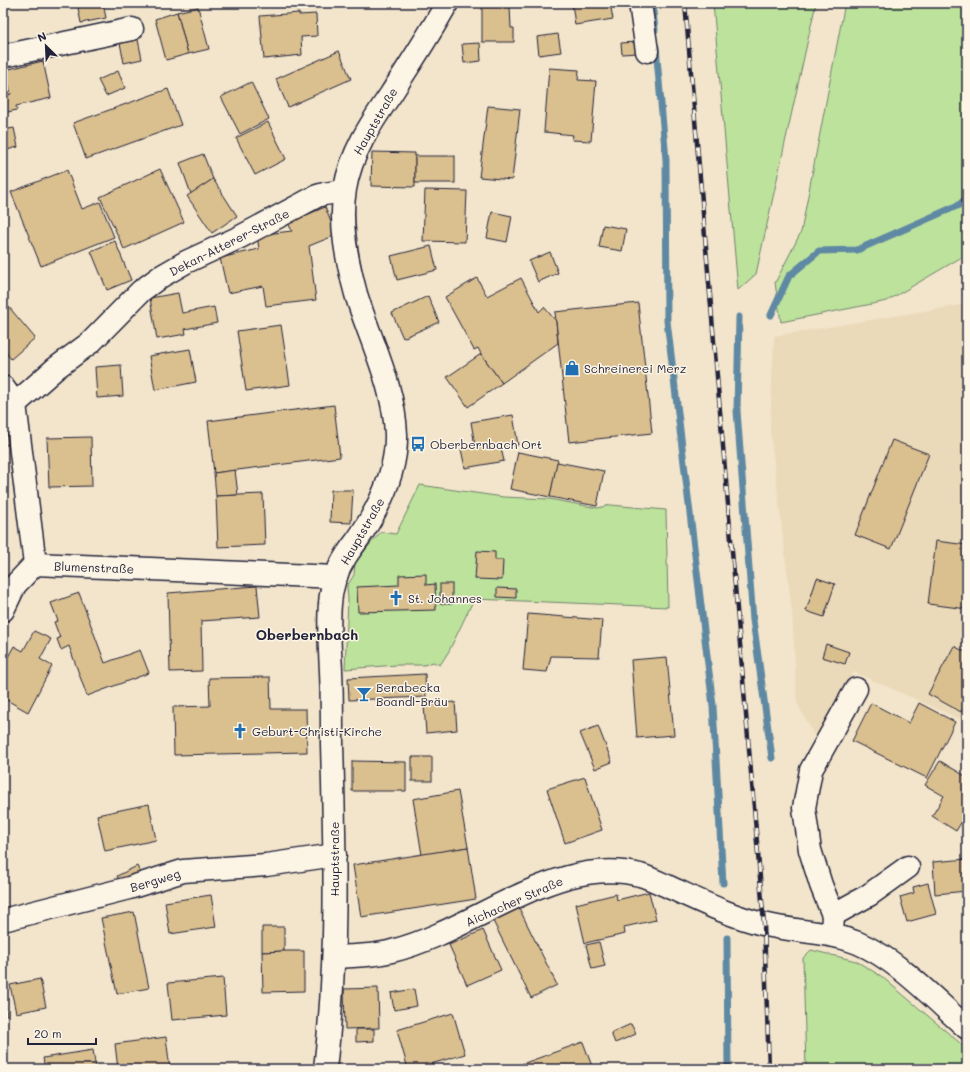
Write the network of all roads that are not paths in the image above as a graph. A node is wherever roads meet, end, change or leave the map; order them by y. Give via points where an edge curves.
1 (447, 3) edge
2 (640, 3) edge
3 (132, 29) dead end
4 (647, 51) dead end
5 (3, 56) edge
6 (344, 191) junction
7 (9, 395) edge
8 (35, 564) junction
9 (336, 577) junction
10 (3, 610) edge
11 (856, 689) dead end
12 (335, 855) junction
13 (908, 867) dead end
14 (3, 920) edge
15 (832, 925) junction
16 (334, 957) junction
17 (967, 1028) edge
18 (325, 1069) edge

1 - 6 street, Hauptstraße via 368,128 355,154
2 - 4 street
3 - 5 street
6 - 7 street, Dekan-Atterer-Straße via 317,196 160,277 142,291 91,342 56,368
6 - 9 street, Hauptstraße via 345,244 350,273 384,375 392,404 396,435 393,463 384,492
7 - 8 street
8 - 9 street, Blumenstraße
8 - 10 street via 15,585
9 - 12 street, Hauptstraße via 330,602 329,639
11 - 15 street via 811,770 804,808 810,850
12 - 14 street, Bergweg via 266,865 184,870 128,888
12 - 16 street, Hauptstraße
13 - 15 street
15 - 16 street, Aichacher Straße via 764,924 740,918 640,875 595,872 568,877 542,886 450,929 392,952
15 - 17 street, Aichacher Straße via 891,962
16 - 18 street, Hauptstraße

